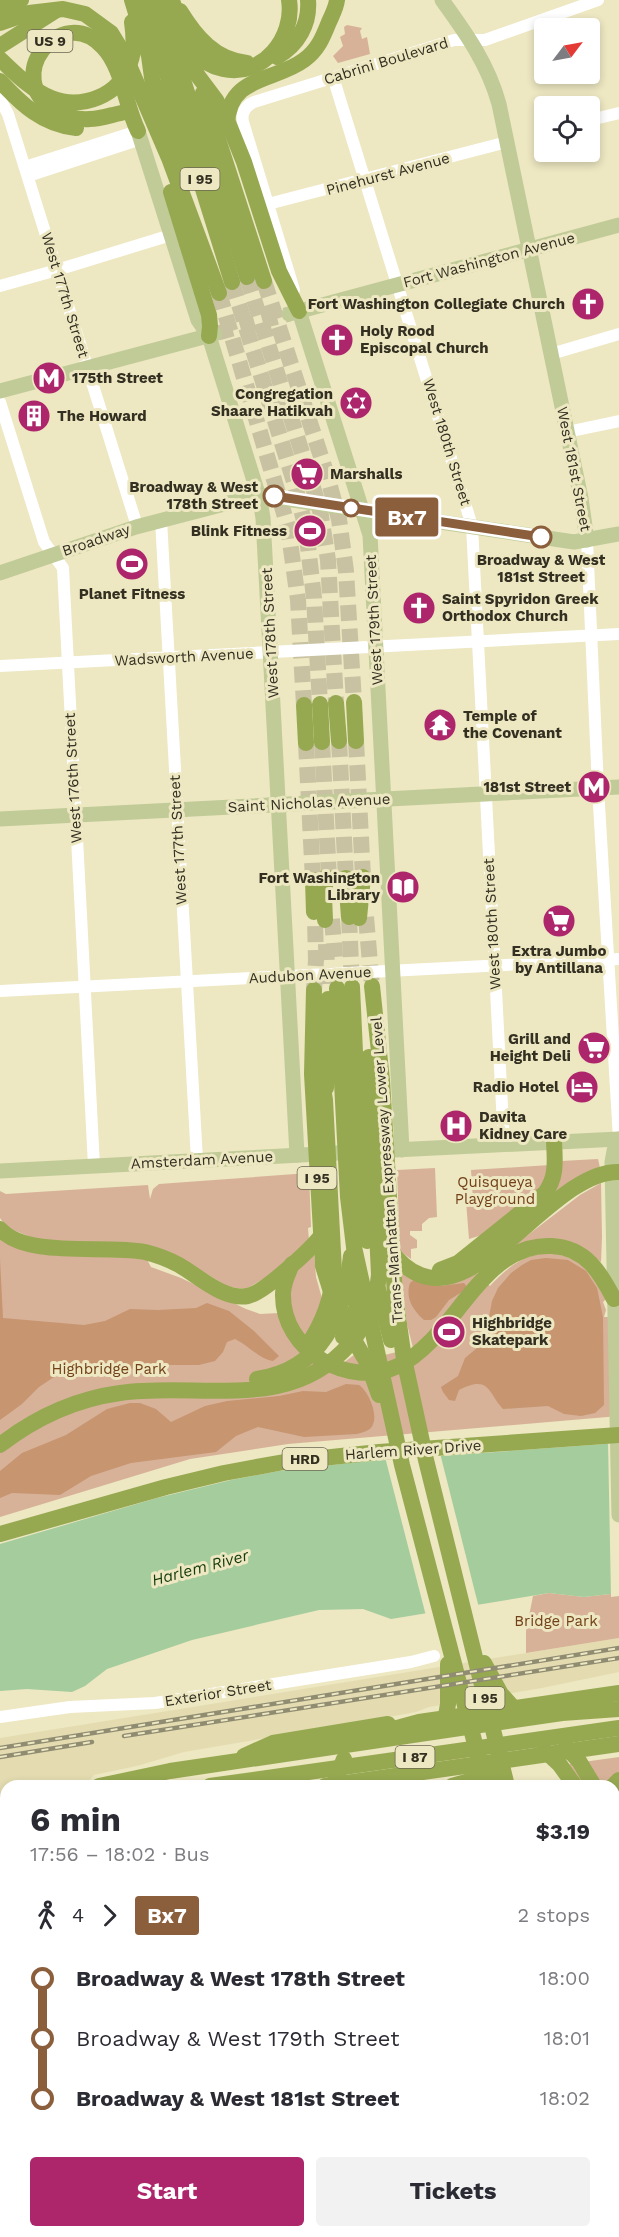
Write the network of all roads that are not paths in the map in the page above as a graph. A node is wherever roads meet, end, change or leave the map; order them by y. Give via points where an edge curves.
1 (21, 0) edge
2 (74, 0) edge
3 (131, 0) edge
4 (145, 0) edge
5 (158, 0) edge
6 (173, 0) edge
7 (290, 0) edge
8 (329, 0) edge
9 (337, 0) edge
10 (442, 0) edge
11 (598, 0) edge
12 (308, 3) edge
13 (0, 8) edge
14 (0, 23) edge
15 (328, 25) junction
16 (107, 29) junction
17 (470, 39) junction
18 (0, 46) edge
19 (0, 58) edge
20 (174, 74) junction
21 (333, 77) junction
22 (0, 81) edge
23 (153, 90) junction
24 (0, 98) edge
25 (244, 109) joint
26 (619, 113) edge
27 (600, 118) edge
28 (140, 135) junction
29 (507, 142) junction
30 (26, 171) junction
31 (365, 180) junction
32 (268, 204) junction
33 (244, 220) junction
34 (619, 225) edge
35 (171, 235) junction
36 (529, 250) junction
37 (57, 270) junction
38 (264, 281) tunnel mouth
39 (398, 285) junction
40 (0, 286) edge
41 (226, 288) junction
42 (294, 313) junction
43 (213, 334) junction
44 (619, 334) edge
45 (551, 354) junction
46 (88, 368) junction
47 (0, 391) edge
48 (0, 402) edge
49 (619, 421) edge
50 (567, 432) junction
51 (258, 495) junction
52 (363, 510) junction
53 (160, 520) junction
54 (137, 526) junction
55 (472, 526) junction
56 (619, 534) edge
57 (587, 540) junction
58 (53, 555) junction
59 (0, 573) edge
60 (619, 634) edge
61 (592, 635) junction
62 (477, 641) junction
63 (376, 646) junction
64 (271, 652) junction
65 (169, 657) junction
66 (67, 663) junction
67 (0, 666) edge
68 (354, 702) tunnel mouth
69 (320, 704) joint
70 (356, 741) tunnel mouth
71 (619, 787) edge
72 (598, 788) junction
73 (485, 794) junction
74 (384, 799) junction
75 (279, 804) junction
76 (177, 810) junction
77 (75, 815) junction
78 (0, 819) edge
79 (336, 878) joint
80 (614, 959) edge
81 (494, 965) junction
82 (393, 971) junction
83 (287, 976) junction
84 (185, 982) junction
85 (84, 987) junction
86 (341, 988) junction
87 (0, 991) edge
88 (619, 1139) edge
89 (554, 1142) junction
90 (504, 1144) junction
91 (398, 1150) junction
92 (353, 1152) junction
93 (302, 1155) junction
94 (197, 1160) junction
95 (94, 1166) junction
96 (616, 1167) edge
97 (0, 1171) edge
98 (332, 1213) junction
99 (0, 1228) edge
100 (376, 1229) junction
101 (292, 1264) junction
102 (405, 1264) junction
103 (614, 1305) junction
104 (339, 1328) junction
105 (385, 1352) junction
106 (308, 1360) junction
107 (619, 1425) edge
108 (0, 1432) edge
109 (619, 1435) edge
110 (0, 1444) edge
111 (619, 1515) edge
112 (0, 1523) edge
113 (0, 1534) edge
114 (464, 1609) junction
115 (441, 1612) junction
116 (434, 1656) dead end
117 (619, 1693) edge
118 (619, 1709) edge
119 (0, 1717) edge
120 (436, 1719) junction
121 (619, 1728) edge
122 (455, 1730) junction
123 (619, 1744) edge
124 (592, 1748) junction
125 (127, 1780) edge
126 (223, 1780) edge
127 (252, 1780) edge
128 (334, 1780) edge
129 (367, 1780) edge
130 (429, 1780) edge
131 (474, 1780) edge
132 (484, 1780) edge
133 (506, 1780) edge
134 (570, 1780) edge
135 (591, 1780) edge

1 - 13 highway
2 - 18 highway
3 - 19 highway via 134,41 130,64 119,82 102,96 77,103 52,98
3 - 23 highway, I 95
3 - 41 highway, US 9 via 151,71 159,153
4 - 20 highway, I 95
4 - 23 highway via 158,48
5 - 7 highway via 172,29 191,51 211,65 233,70 255,65 277,48 290,21
5 - 20 highway, I 95
6 - 12 highway via 192,31 207,46 232,61 249,63 267,61 288,49 303,29
6 - 33 highway, I 95
6 - 42 highway via 185,48 234,138
8 - 15 highway
9 - 15 highway
10 - 17 main road, West 181st Street
11 - 17 street, Cabrini Boulevard via 485,40
14 - 16 highway via 51,9 76,11
15 - 33 highway via 319,45 306,59 249,84 230,109 228,129
16 - 28 highway via 119,52
16 - 41 highway via 125,56
17 - 21 street, Cabrini Boulevard via 454,40
17 - 29 main road, West 181st Street via 494,87
20 - 41 highway, I 95
21 - 25 street, Cabrini Boulevard via 254,102
21 - 31 street, West 180th Street
22 - 28 highway, US 9 via 28,109 62,125 97,127 122,115 82,119 48,106 38,94 34,68 40,51 54,38 84,35 99,43 114,64
23 - 41 highway, I 95
24 - 30 street, West 177th Street
25 - 32 street, West 179th Street via 243,122
26 - 27 street
28 - 30 street
28 - 35 main road, West 178th Street / US 9
29 - 31 street, Pinehurst Avenue
29 - 36 main road, West 181st Street
30 - 37 street, West 177th Street
31 - 32 street, Pinehurst Avenue
31 - 39 street, West 180th Street
32 - 42 street, West 179th Street
33 - 38 highway, I 95
34 - 36 main road, Fort Washington Avenue
35 - 37 street
35 - 43 main road, West 178th Street / US 9 via 199,323
36 - 39 main road, Fort Washington Avenue
36 - 45 main road, West 181st Street
37 - 40 street
37 - 46 street, West 177th Street
39 - 42 main road, Fort Washington Avenue
39 - 55 street, West 180th Street
41 - 43 highway, US 9 via 210,319
42 - 52 main road, West 179th Street
43 - 46 main road
43 - 51 main road, West 178th Street / US 9
44 - 45 street
45 - 50 main road, West 181st Street
46 - 47 main road
46 - 54 street, West 177th Street
48 - 58 street, West 176th Street via 44,542
49 - 50 street
50 - 57 main road, West 181st Street
51 - 52 main road, Broadway
51 - 53 main road, Broadway
51 - 64 main road, West 178th Street via 265,534
52 - 55 main road, Broadway
52 - 63 main road, West 179th Street via 370,535
53 - 54 main road, Broadway
53 - 65 street, West 177th Street
54 - 58 main road, Broadway
55 - 57 main road, Broadway via 574,542
55 - 62 street, West 180th Street
56 - 57 main road, Broadway
57 - 61 street, West 181st Street
58 - 59 main road, Broadway
58 - 66 street, West 176th Street via 63,568
60 - 61 street, Wadsworth Avenue
61 - 62 street, Wadsworth Avenue
61 - 72 street, West 181st Street
62 - 63 street, Wadsworth Avenue
62 - 73 street, West 180th Street
63 - 64 street, Wadsworth Avenue
63 - 74 main road, West 179th Street
64 - 65 street, Wadsworth Avenue
64 - 75 main road, West 178th Street
65 - 66 street, Wadsworth Avenue
65 - 76 street, West 177th Street
66 - 67 street, Wadsworth Avenue
66 - 77 street, West 176th Street
68 - 70 highway
69 - 69 highway via 322,742
71 - 72 main road, Saint Nicholas Avenue
72 - 73 main road, Saint Nicholas Avenue
72 - 80 street, West 181st Street
73 - 74 main road, Saint Nicholas Avenue
73 - 81 street, West 180th Street
74 - 75 main road, Saint Nicholas Avenue
74 - 82 main road, West 179th Street
75 - 76 main road, Saint Nicholas Avenue
75 - 83 main road, West 178th Street
76 - 77 main road, Saint Nicholas Avenue
76 - 84 street, West 177th Street
77 - 78 main road, Saint Nicholas Avenue
77 - 85 street, West 176th Street
79 - 79 highway via 341,918
80 - 81 street, Audubon Avenue
80 - 88 street, West 181st Street
81 - 82 street, Audubon Avenue
81 - 90 street, West 180th Street
82 - 83 street, Audubon Avenue
82 - 91 main road, West 179th Street
83 - 84 street, Audubon Avenue
83 - 93 main road, West 178th Street
84 - 85 street, Audubon Avenue
84 - 94 street, West 177th Street
85 - 87 street, Audubon Avenue
85 - 95 street, West 176th Street
86 - 98 highway via 325,1100
86 - 100 highway via 370,1088
86 - 105 highway, I 95 via 365,1232
86 - 105 highway, Trans-Manhattan Expressway Lower Level / I 95 via 382,1087 393,1279
86 - 105 highway, Trans-Manhattan Expressway Lower Level / I 95 via 312,1074 322,1258 334,1303
88 - 89 main road, Amsterdam Avenue
88 - 96 main road via 614,1151
89 - 90 main road, Amsterdam Avenue
89 - 102 highway via 553,1178 541,1198 452,1266 433,1271
90 - 91 main road, Amsterdam Avenue
91 - 92 main road, Amsterdam Avenue
92 - 93 main road, Amsterdam Avenue
92 - 104 highway via 350,1269
93 - 94 main road, Amsterdam Avenue
94 - 95 main road, Amsterdam Avenue
95 - 97 main road, Amsterdam Avenue
96 - 102 highway via 577,1186 464,1273 438,1278
96 - 103 main road
98 - 101 highway via 323,1233
98 - 104 highway
99 - 101 highway via 29,1245 121,1249 158,1256 237,1296 260,1291
100 - 102 highway
100 - 104 highway via 379,1275 367,1320
101 - 103 highway via 283,1290 286,1316 300,1342 326,1363 354,1372 380,1372 400,1365 420,1351 498,1265 531,1248 554,1246 574,1251 590,1261 601,1274
103 - 111 main road
104 - 106 highway via 314,1336
104 - 106 highway via 334,1360
105 - 114 highway, Trans-Manhattan Expressway Lower Level / I 95 via 426,1460
105 - 115 highway, I 95 via 402,1465
106 - 108 highway via 275,1375 250,1380 100,1387 40,1407
106 - 110 highway via 296,1380 267,1388 136,1391 98,1397 50,1414
107 - 112 highway, Harlem River Drive / HRD via 290,1450 185,1471
109 - 113 highway, Harlem River Drive / HRD via 284,1462 166,1487
114 - 133 highway, I 95
114 - 135 highway via 478,1652 505,1700 569,1749
115 - 130 highway via 447,1654 447,1710
115 - 132 highway, I 95
116 - 119 street, Exterior Street via 155,1703 70,1707
117 - 120 highway
118 - 122 highway
120 - 126 highway via 266,1744 239,1760
120 - 128 highway via 385,1730 364,1740 344,1759
121 - 127 highway, I 87
122 - 125 highway
122 - 134 highway via 497,1730 527,1740 553,1758
123 - 124 highway, I 87
124 - 129 highway, I 87
124 - 131 highway

